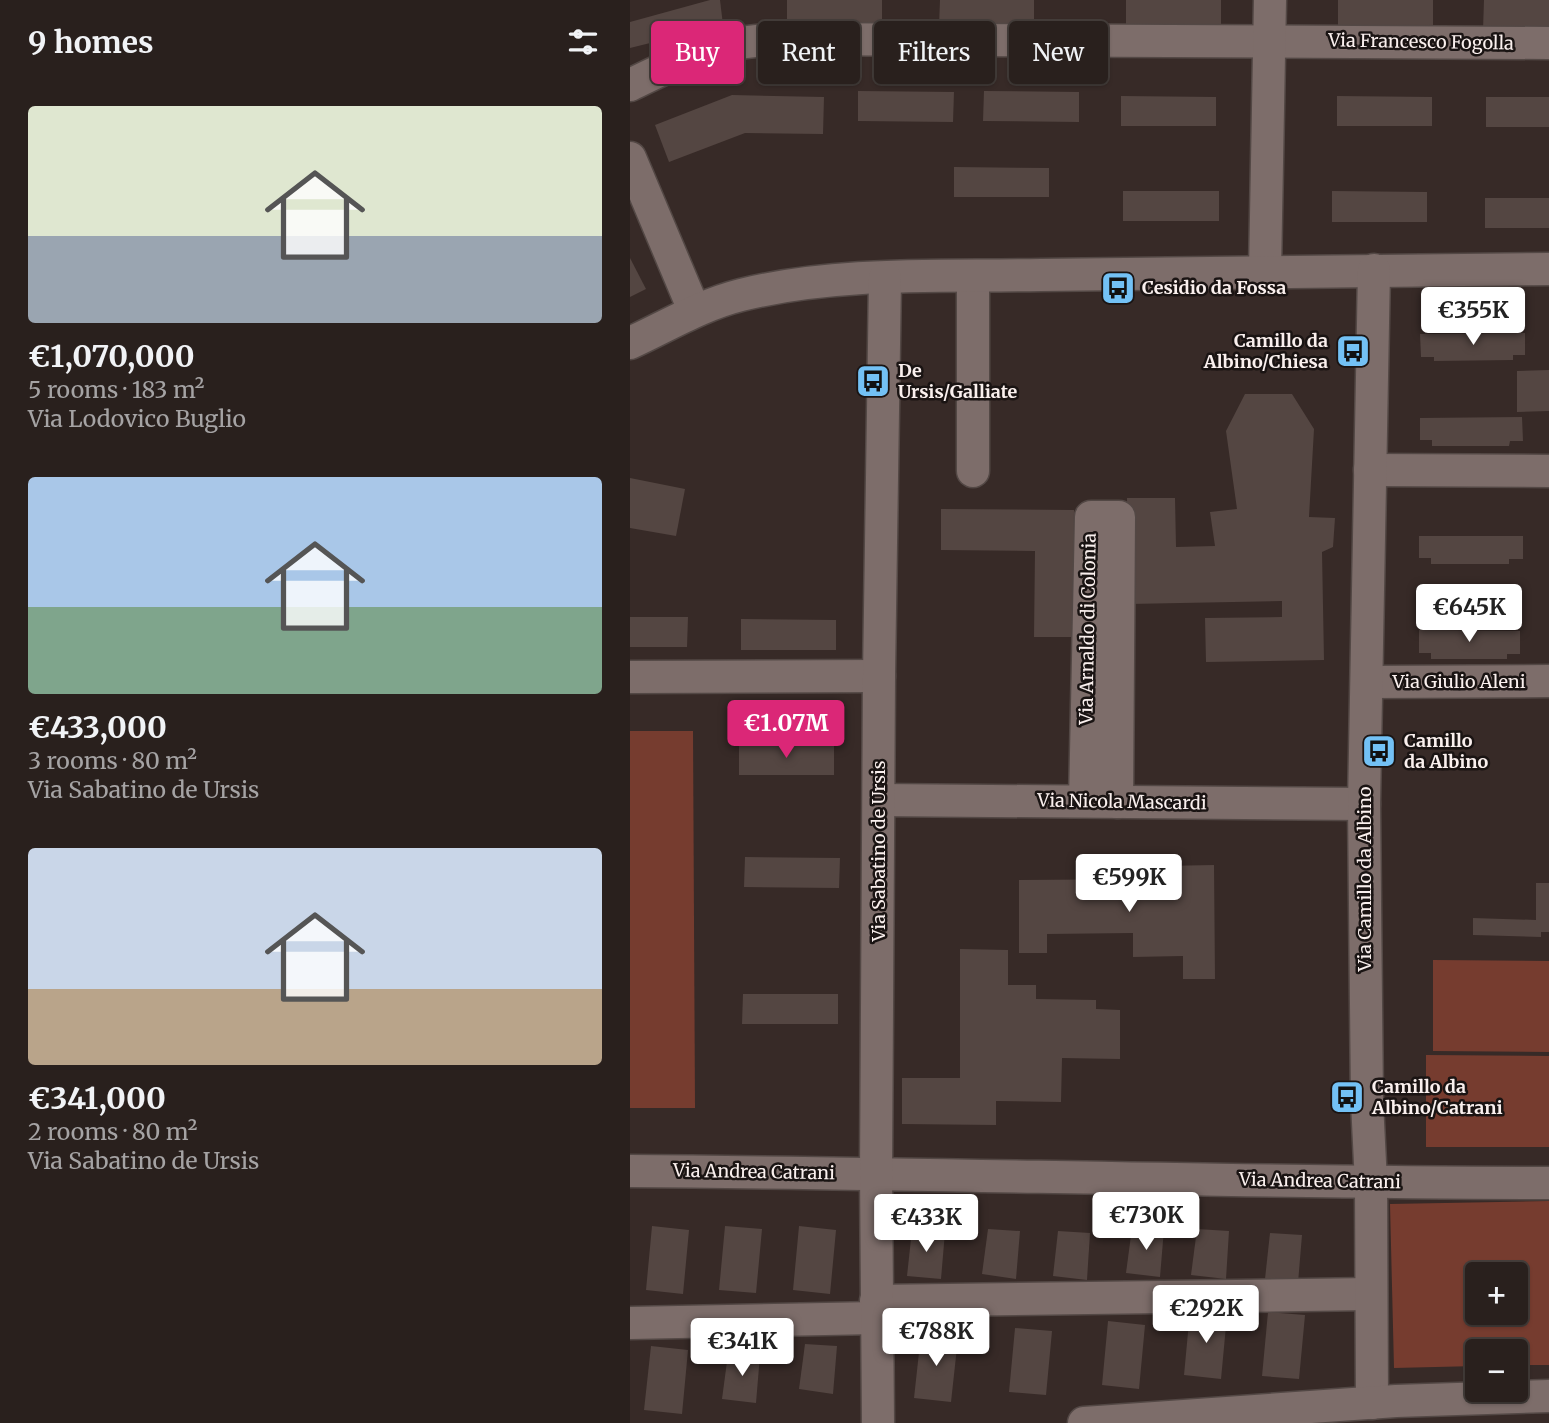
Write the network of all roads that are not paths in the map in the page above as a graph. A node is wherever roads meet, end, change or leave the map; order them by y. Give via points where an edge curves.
1 (1270, 0) edge
2 (1270, 40) junction
3 (1549, 43) edge
4 (630, 85) edge
5 (630, 159) edge
6 (1549, 269) edge
7 (1265, 271) junction
8 (1374, 271) junction
9 (973, 276) junction
10 (885, 278) junction
11 (694, 310) junction
12 (630, 343) edge
13 (1370, 470) junction
14 (973, 471) dead end
15 (1549, 471) edge
16 (879, 676) junction
17 (630, 677) edge
18 (1549, 681) edge
19 (1368, 682) junction
20 (880, 800) junction
21 (1085, 802) junction
22 (1118, 802) junction
23 (1364, 804) junction
24 (630, 1171) edge
25 (876, 1173) junction
26 (1371, 1183) junction
27 (1549, 1183) edge
28 (1370, 1294) junction
29 (876, 1309) junction
30 (630, 1323) edge
31 (1549, 1396) edge
32 (1389, 1409) edge
33 (878, 1423) edge
34 (1084, 1423) edge

1 - 2 street
2 - 3 street, Via Francesco Fogolla
2 - 4 street, Via Francesco Fogolla via 767,40 705,52
2 - 7 street
5 - 11 street
6 - 8 street
7 - 8 street
7 - 9 street
8 - 13 street, Via Camillo da Albino
9 - 10 street
9 - 14 street
10 - 11 street via 776,288
10 - 16 street, Via Sabatino de Ursis
11 - 12 street
13 - 15 street
13 - 19 street, Via Camillo da Albino
16 - 17 street
16 - 20 street, Via Sabatino de Ursis
18 - 19 street, Via Giulio Aleni
19 - 23 street, Via Camillo da Albino
20 - 21 street, Via Nicola Mascardi
20 - 25 street, Via Sabatino de Ursis
21 - 22 street, Via Nicola Mascardi
21 - 22 street, Via Arnaldo di Colonia via 1091,517 1119,517
22 - 23 street, Via Nicola Mascardi
23 - 26 street, Via Camillo da Albino
24 - 25 street, Via Andrea Catrani
25 - 26 street, Via Andrea Catrani
25 - 29 street, Via Sabatino de Ursis
26 - 27 street, Via Andrea Catrani
26 - 28 street, Via Camillo da Albino
28 - 29 street
28 - 32 street, Via Camillo da Albino
29 - 30 street
29 - 33 street, Via Sabatino de Ursis
31 - 32 street
32 - 34 street

